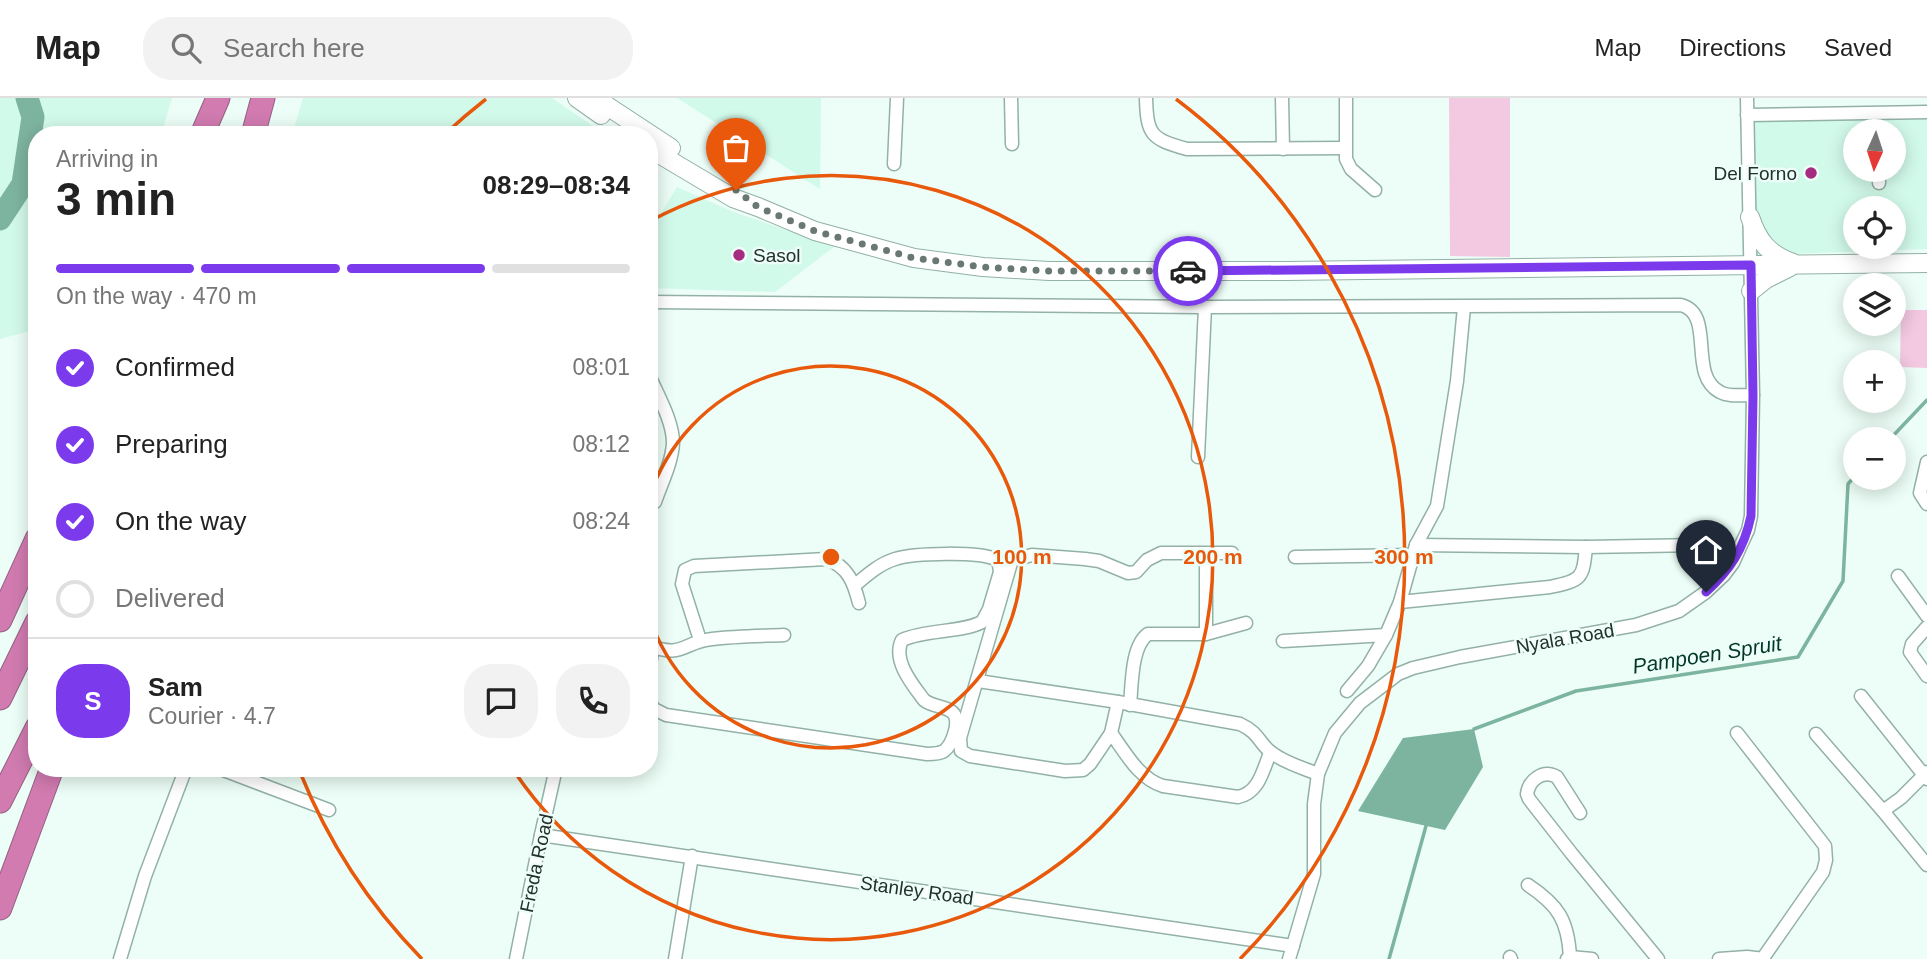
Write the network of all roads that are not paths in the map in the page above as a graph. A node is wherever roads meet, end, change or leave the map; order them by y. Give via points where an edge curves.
1 (218, 98) edge
2 (263, 98) edge
3 (577, 98) edge
4 (595, 98) edge
5 (897, 98) edge
6 (1011, 98) edge
7 (1146, 98) edge
8 (1282, 98) edge
9 (1346, 98) edge
10 (1747, 98) edge
11 (1927, 112) edge
12 (1747, 115) junction
13 (206, 126) edge
14 (211, 126) edge
15 (255, 126) edge
16 (616, 126) edge
17 (636, 126) edge
18 (658, 141) edge
19 (1012, 144) dead end
20 (1345, 148) junction
21 (1283, 149) junction
22 (658, 154) edge
23 (894, 164) dead end
24 (1375, 190) dead end
25 (758, 207) junction
26 (1750, 217) junction
27 (1927, 263) edge
28 (1751, 265) junction
29 (1796, 265) junction
30 (1751, 291) junction
31 (658, 302) edge
32 (1205, 307) junction
33 (1464, 307) junction
34 (1753, 396) junction
35 (658, 397) edge
36 (1198, 457) dead end
37 (1927, 462) edge
38 (658, 493) edge
39 (1927, 504) edge
40 (1700, 545) dead end
41 (1586, 547) junction
42 (1414, 550) junction
43 (1232, 553) dead end
44 (1206, 554) junction
45 (1295, 557) dead end
46 (28, 559) edge
47 (1898, 576) dead end
48 (854, 586) junction
49 (1400, 602) junction
50 (859, 603) dead end
51 (1927, 616) edge
52 (0, 620) edge
53 (1246, 623) dead end
54 (1927, 627) edge
55 (1206, 634) junction
56 (784, 635) dead end
57 (1386, 635) junction
58 (28, 640) edge
59 (700, 640) junction
60 (1283, 641) dead end
61 (658, 655) edge
62 (1927, 676) edge
63 (978, 681) junction
64 (1347, 691) dead end
65 (1861, 696) dead end
66 (0, 698) edge
67 (1124, 704) junction
68 (658, 711) edge
69 (1111, 733) junction
70 (1737, 733) dead end
71 (1816, 734) dead end
72 (28, 746) edge
73 (1270, 752) junction
74 (1318, 774) junction
75 (1926, 775) edge
76 (49, 777) edge
77 (183, 777) edge
78 (242, 777) edge
79 (554, 777) edge
80 (0, 801) edge
81 (329, 810) dead end
82 (1883, 811) junction
83 (1580, 813) dead end
84 (541, 835) junction
85 (692, 856) junction
86 (1927, 865) edge
87 (1528, 885) dead end
88 (0, 908) edge
89 (1291, 953) edge
90 (1568, 958) edge
91 (120, 959) edge
92 (516, 959) edge
93 (675, 959) edge
94 (1592, 959) edge
95 (1658, 959) edge
96 (1719, 959) edge
97 (1763, 959) edge

1 - 13 highway
1 - 14 highway
2 - 15 highway
3 - 16 street
4 - 17 street
5 - 23 street
6 - 19 street
7 - 21 street via 1149,128 1167,144 1187,149
8 - 21 street
9 - 20 street
10 - 12 street, Nyala Road
11 - 12 street
12 - 26 street, Nyala Road
18 - 25 street
20 - 21 street
20 - 24 street via 1351,169
22 - 25 street via 712,187
25 - 28 street via 815,231 914,258 1049,271
26 - 28 street, Nyala Road
26 - 29 street via 1769,250
27 - 29 street
28 - 29 street
28 - 30 street, Nyala Road
29 - 30 street
30 - 34 street, Nyala Road
31 - 32 street
32 - 33 street
32 - 36 street
33 - 34 street via 1688,307 1699,323 1707,379 1720,393
33 - 42 street via 1437,506
34 - 74 street, Nyala Road via 1748,530 1733,563 1706,592 1679,611 1636,625 1449,659 1398,674 1345,720
35 - 38 street via 673,442
37 - 39 street via 1920,493
40 - 41 street
41 - 42 street
41 - 49 street via 1583,571 1567,583
42 - 45 street
42 - 49 street
43 - 44 street
44 - 55 street
44 - 63 street via 1161,553 1128,573 1085,559 1032,555 1013,559
46 - 52 highway
47 - 51 street
48 - 50 street
48 - 59 street via 842,567 826,559 689,568 682,584
48 - 68 street via 895,558 983,555 997,560 1000,572 982,622 915,634 898,647 901,663 924,700 955,717 953,736 943,752 927,754
49 - 57 street
53 - 55 street
54 - 62 street via 1910,652
55 - 67 street via 1155,633 1141,639
56 - 59 street
57 - 60 street
57 - 64 street
58 - 66 highway
59 - 61 street
63 - 67 street
63 - 69 street via 960,738 963,753 1077,771 1090,764
65 - 75 street
67 - 69 street
67 - 73 street via 1240,724 1250,728
69 - 73 street via 1154,783 1238,797 1254,790
70 - 97 street via 1825,846 1823,872
71 - 82 street
72 - 80 highway
73 - 74 street
74 - 89 street, Nyala Road via 1314,874
75 - 82 street
76 - 88 highway
77 - 91 street
78 - 81 street
79 - 84 street, Freda Road
82 - 86 street
83 - 95 street via 1553,774 1541,775 1529,785 1529,799
84 - 85 street, Stanley Road
84 - 92 street, Freda Road
85 - 89 street, Stanley Road
85 - 93 street
87 - 90 street via 1546,897 1562,917 1569,935
90 - 94 street
96 - 97 street

